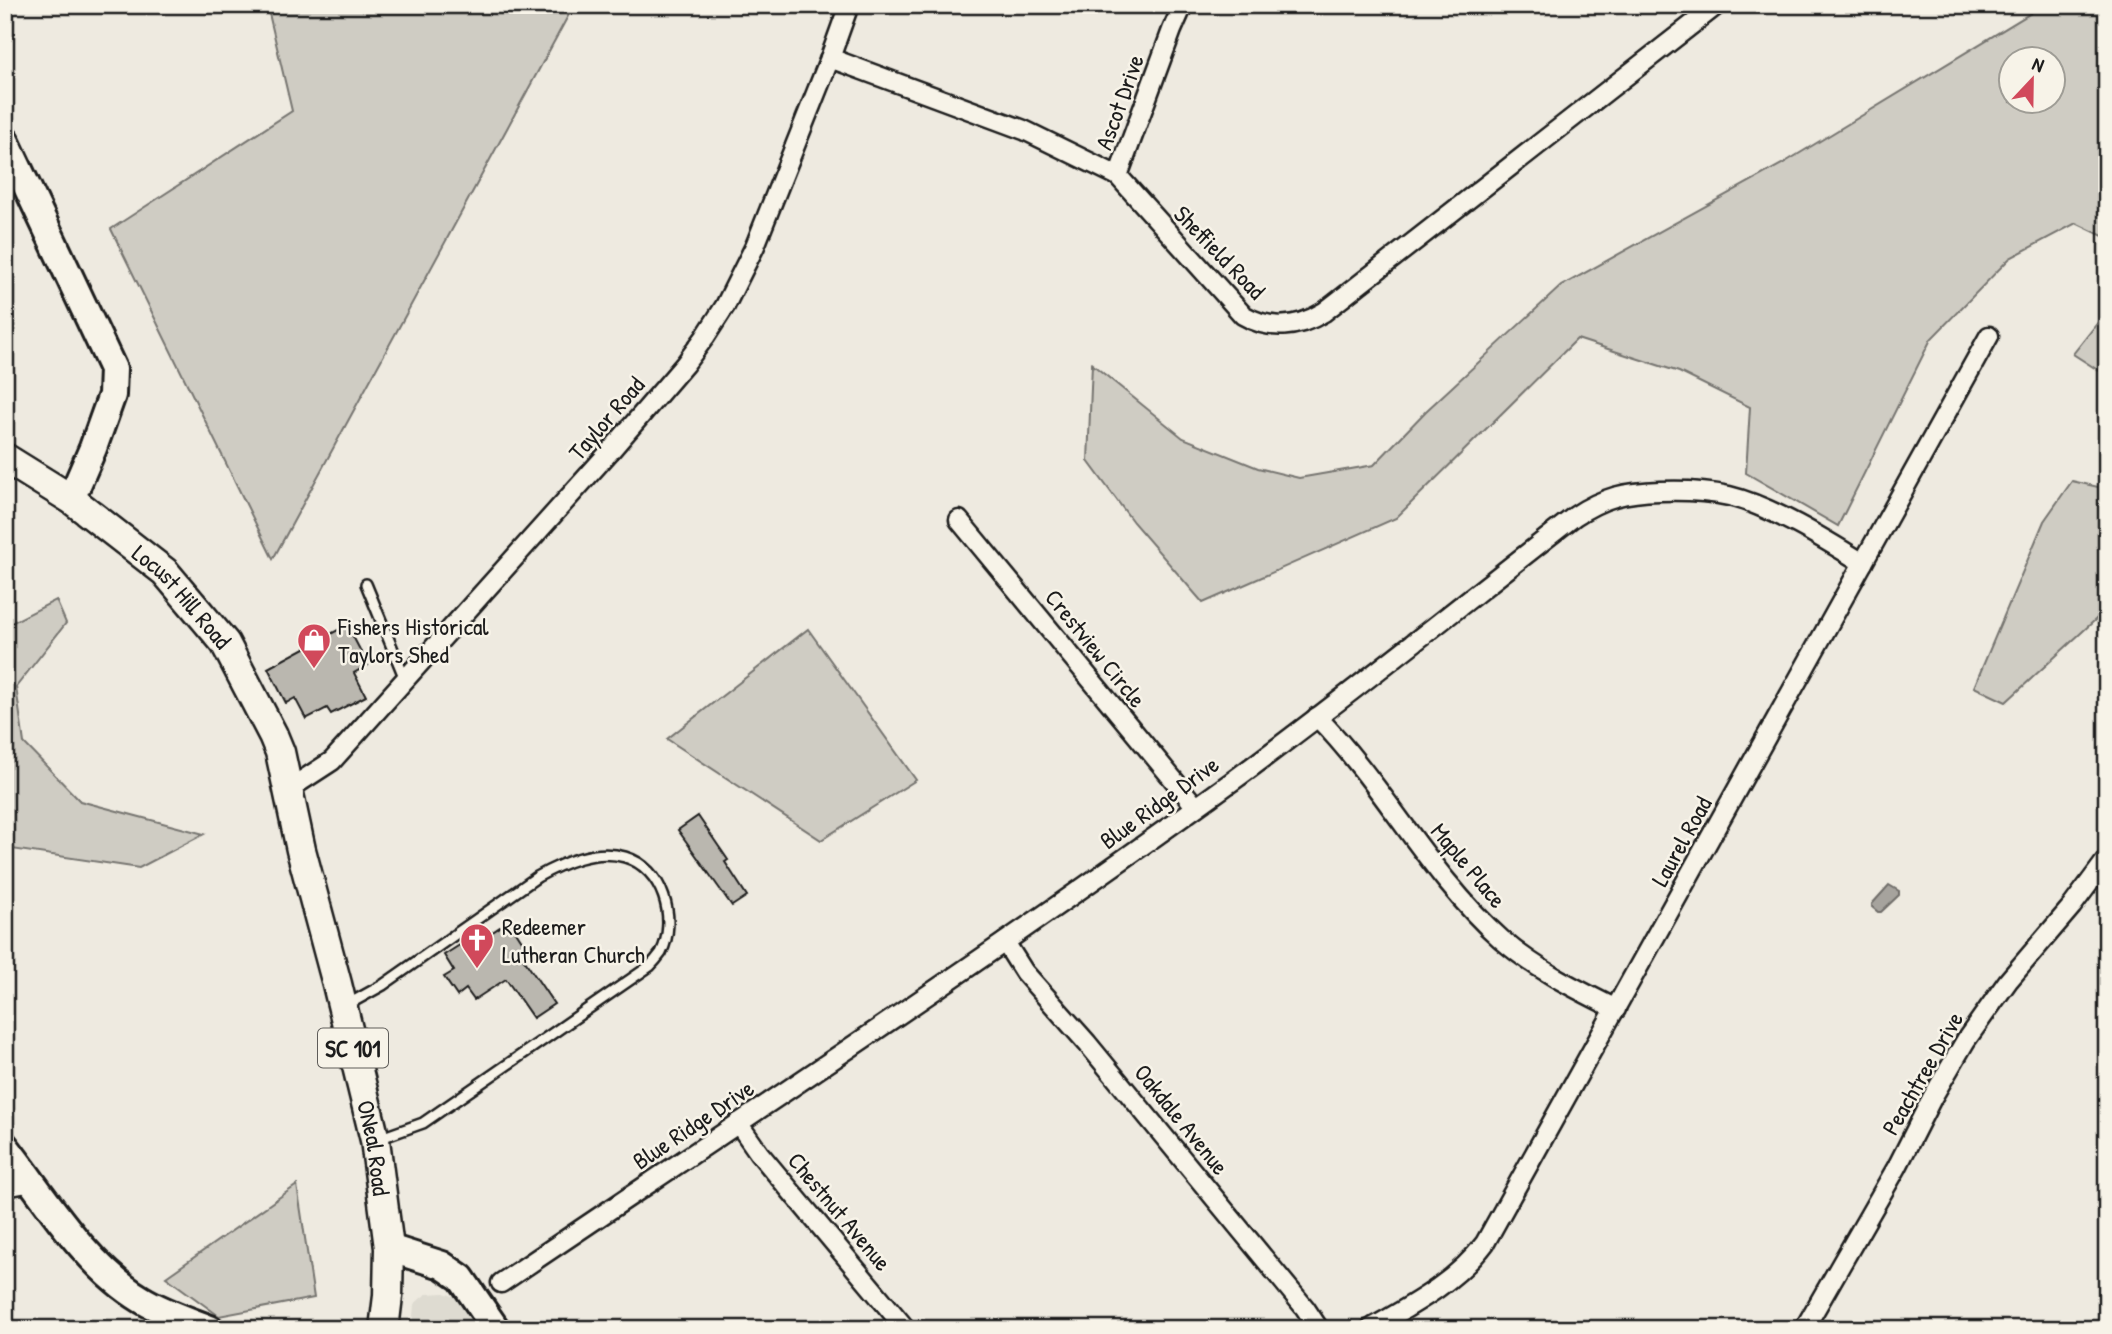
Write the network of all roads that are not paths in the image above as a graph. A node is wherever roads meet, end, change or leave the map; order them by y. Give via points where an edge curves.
1 (849, 5) edge
2 (1183, 5) edge
3 (1717, 5) edge
4 (830, 58) junction
5 (5, 140) edge
6 (1118, 176) junction
7 (1989, 336) dead end
8 (5, 458) edge
9 (71, 499) junction
10 (960, 520) dead end
11 (1863, 563) junction
12 (366, 584) dead end
13 (405, 679) junction
14 (1317, 717) junction
15 (289, 789) junction
16 (1196, 807) junction
17 (2107, 859) edge
18 (1005, 942) junction
19 (343, 1007) junction
20 (1616, 1009) junction
21 (738, 1123) junction
22 (375, 1140) junction
23 (5, 1146) edge
24 (33, 1182) junction
25 (5, 1187) edge
26 (389, 1248) junction
27 (501, 1283) dead end
28 (211, 1329) edge
29 (384, 1329) edge
30 (496, 1329) edge
31 (906, 1329) edge
32 (1319, 1329) edge
33 (1370, 1329) edge
34 (1804, 1329) edge

1 - 4 street, Taylor Road
2 - 6 street, Ascot Drive
3 - 6 street, Sheffield Road via 1366,280 1324,312 1300,323 1270,326 1243,315
4 - 6 street, Sheffield Road via 1024,130
4 - 13 street, Taylor Road via 755,246 705,337 612,449
5 - 9 street via 113,369 112,395
7 - 11 street, Laurel Road
8 - 9 main road, Locust Hill Road
9 - 15 main road, Locust Hill Road / SC 101 via 165,572 225,643 273,735
10 - 16 street, Crestview Circle
11 - 14 street, Blue Ridge Drive via 1731,496 1680,490 1615,495 1575,516
11 - 20 street, Laurel Road
12 - 13 lane
13 - 15 street, Taylor Road via 332,761
14 - 16 street, Blue Ridge Drive
14 - 20 street, Maple Place via 1343,743 1483,922 1521,955
15 - 19 main road, ONeal Road / SC 101
16 - 18 street, Blue Ridge Drive
17 - 34 street, Peachtree Drive via 2008,981 1966,1041
18 - 21 street, Blue Ridge Drive
18 - 32 street, Oakdale Avenue via 1024,972
19 - 22 main road, ONeal Road / SC 101
19 - 22 lane via 383,985 559,865 583,858 627,857 657,881 664,898 666,938 650,966 423,1123
20 - 33 street, Laurel Road via 1477,1254 1420,1300
21 - 27 street, Blue Ridge Drive
21 - 31 street, Chestnut Avenue
22 - 26 main road, ONeal Road / SC 101
23 - 24 street
24 - 25 street
24 - 28 street via 74,1237 116,1281 140,1299
26 - 29 main road, SC 101
26 - 30 street via 442,1265 461,1278

